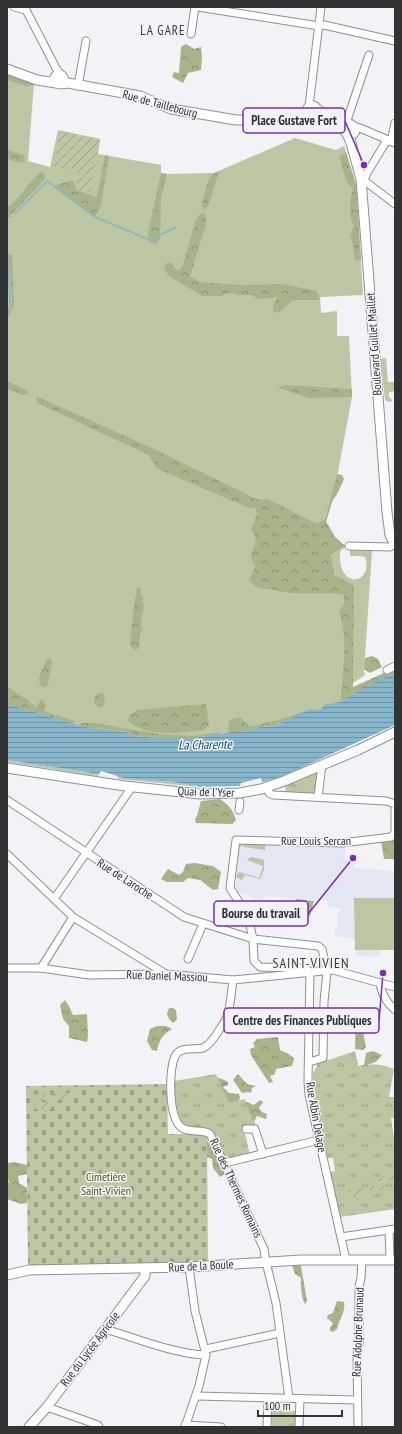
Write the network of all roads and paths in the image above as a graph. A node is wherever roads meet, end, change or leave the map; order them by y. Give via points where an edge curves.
1 (14, 7) edge
2 (196, 7) edge
3 (321, 7) edge
4 (27, 8) edge
5 (319, 26) junction
6 (191, 34) dead end
7 (86, 41) dead end
8 (395, 41) edge
9 (369, 55) dead end
10 (7, 69) edge
11 (58, 79) junction
12 (78, 86) junction
13 (310, 109) junction
14 (395, 123) edge
15 (348, 130) junction
16 (391, 142) edge
17 (363, 180) junction
18 (395, 204) edge
19 (395, 545) edge
20 (349, 546) dead end
21 (395, 666) edge
22 (387, 670) dead end
23 (395, 732) edge
24 (322, 765) junction
25 (7, 768) edge
26 (132, 787) junction
27 (267, 788) junction
28 (318, 797) junction
29 (240, 798) junction
30 (7, 800) edge
31 (395, 804) edge
32 (239, 810) dead end
33 (395, 810) edge
34 (395, 832) edge
35 (86, 853) junction
36 (7, 854) edge
37 (54, 899) junction
38 (73, 917) junction
39 (203, 924) junction
40 (253, 939) junction
41 (188, 959) dead end
42 (7, 968) edge
43 (41, 968) junction
44 (327, 970) junction
45 (310, 972) junction
46 (166, 974) junction
47 (233, 980) junction
48 (380, 983) junction
49 (395, 987) edge
50 (395, 1010) edge
51 (308, 1062) junction
52 (246, 1129) dead end
53 (319, 1140) junction
54 (262, 1154) junction
55 (225, 1164) junction
56 (392, 1229) edge
57 (340, 1237) junction
58 (346, 1260) junction
59 (362, 1260) junction
60 (393, 1260) edge
61 (266, 1262) junction
62 (189, 1267) junction
63 (145, 1268) junction
64 (7, 1275) edge
65 (104, 1329) junction
66 (280, 1333) junction
67 (206, 1352) junction
68 (196, 1396) junction
69 (268, 1398) junction
70 (290, 1398) junction
71 (300, 1399) junction
72 (357, 1400) junction
73 (47, 1407) junction
74 (185, 1426) edge
75 (29, 1427) edge
76 (99, 1427) edge
77 (221, 1427) edge
78 (267, 1427) edge
79 (299, 1427) edge
80 (358, 1427) edge

1 - 4 street
2 - 5 street
2 - 6 street
3 - 5 street
4 - 11 street
5 - 8 street
5 - 13 street
7 - 12 street
9 - 15 street
10 - 11 street, Rue de Taillebourg via 37,80
11 - 12 street, Rue de Taillebourg
12 - 13 street, Rue de Taillebourg via 140,96 171,109 236,120 266,120
13 - 15 street, Rue de Taillebourg via 326,115
14 - 16 street
15 - 16 street via 360,128
15 - 17 street, Boulevard Guillet Maillet
16 - 17 street
17 - 18 street
17 - 19 street, Boulevard Guillet Maillet via 387,512 390,535
19 - 20 street
21 - 22 street
23 - 24 street, Quai de l'Yser
24 - 27 street, Quai de l'Yser
24 - 28 street
25 - 26 street, Quai de l'Yser
26 - 29 street, Quai de l'Yser
26 - 35 street
27 - 28 street via 273,795
27 - 29 street, Quai de l'Yser
28 - 31 street via 386,801
29 - 32 street
30 - 35 street, Rue de Laroche
33 - 34 street
34 - 40 street, Rue Louis Sercan via 391,837 342,843 236,840 230,888 248,916
35 - 37 street
35 - 39 street, Rue de Laroche via 184,917
36 - 37 street
37 - 38 street
38 - 43 street
38 - 46 street
39 - 40 street, Rue de Laroche
39 - 41 street
40 - 44 street, Rue de Laroche via 318,946 322,949
40 - 45 street via 254,961 263,970 305,968
42 - 43 street, Rue Daniel Massiou
43 - 46 street, Rue Daniel Massiou via 89,975
44 - 45 street, Rue Daniel Massiou
44 - 48 street, Rue Daniel Massiou
44 - 51 street via 324,1058
45 - 47 street, Rue Daniel Massiou
45 - 51 street, Rue Albin Delage
46 - 47 street, Rue Daniel Massiou
47 - 55 street, Rue des Thermes Romains via 226,1019 213,1040 204,1047 182,1050 175,1056 170,1084 173,1112 178,1123 188,1130 210,1133
48 - 49 street, Rue Daniel Massiou
48 - 50 street via 382,994
51 - 53 street, Rue Albin Delage via 310,1095
52 - 54 street via 255,1129
53 - 54 street
53 - 57 street, Rue Albin Delage
54 - 55 street
55 - 61 street, Rue des Thermes Romains via 264,1249
56 - 57 street
56 - 60 street
57 - 58 street, Rue Albin Delage
58 - 59 street, Rue de la Boule
58 - 61 street, Rue de la Boule
59 - 60 street, Rue de la Boule
59 - 72 street, Rue Adolphe Brunaud via 359,1287
61 - 62 street, Rue de la Boule
61 - 66 street, Rue des Thermes Romains
62 - 63 street, Rue de la Boule
62 - 67 street via 195,1311
63 - 64 street, Rue de la Boule via 29,1270
63 - 65 street, Rue du Lycée Agricole via 144,1276
65 - 67 street via 173,1349 197,1354
65 - 73 street, Rue du Lycée Agricole
66 - 67 street
66 - 70 street, Rue des Thermes Romains
67 - 68 street
68 - 69 street
68 - 74 street
69 - 70 street
69 - 78 street
70 - 71 street
71 - 72 street
71 - 79 street
72 - 80 street, Rue Adolphe Brunaud
73 - 75 street, Rue du Lycée Agricole
73 - 76 street
74 - 77 street

